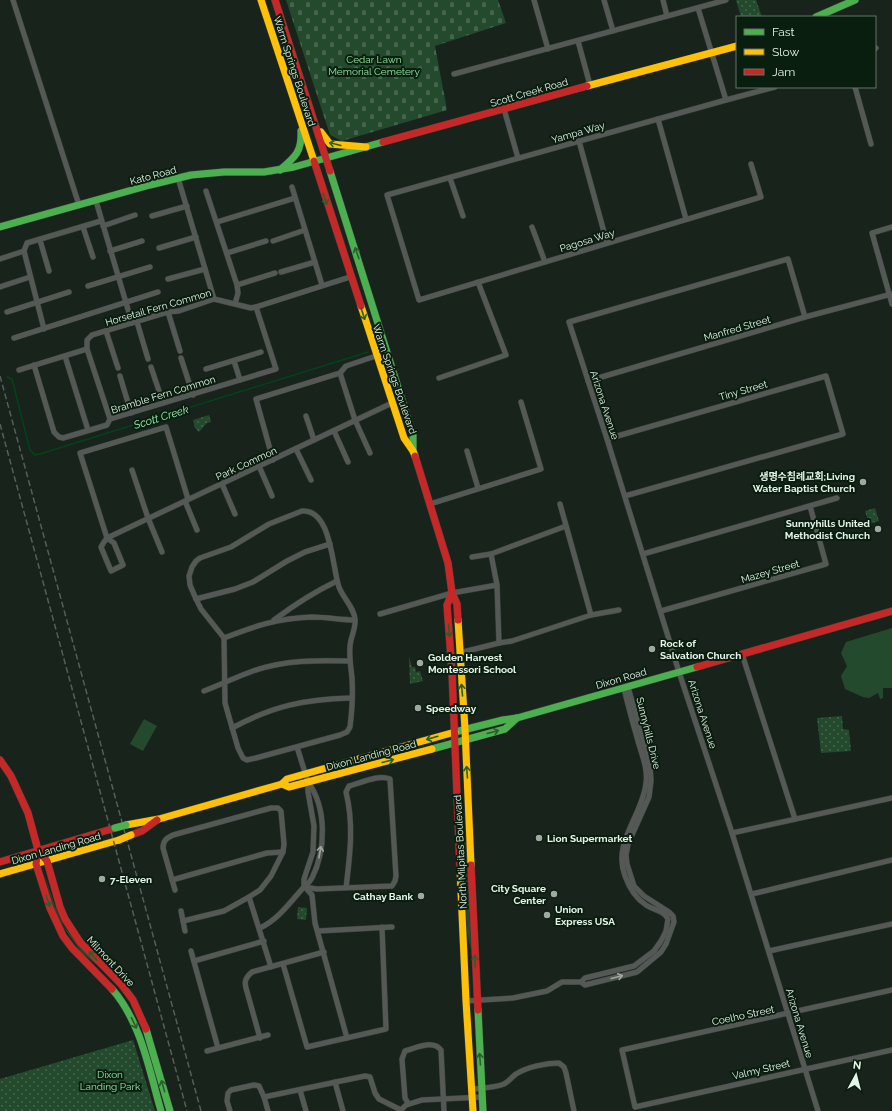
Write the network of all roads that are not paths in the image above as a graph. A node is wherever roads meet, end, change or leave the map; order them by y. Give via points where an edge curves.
1 (12, 0) edge
2 (261, 0) edge
3 (275, 0) edge
4 (534, 0) edge
5 (604, 0) edge
6 (663, 0) edge
7 (726, 0) edge
8 (844, 0) edge
9 (855, 0) edge
10 (698, 8) junction
11 (832, 9) junction
12 (667, 16) junction
13 (818, 16) edge
14 (613, 31) junction
15 (578, 41) junction
16 (736, 46) edge
17 (548, 49) junction
18 (712, 53) junction
19 (454, 74) dead end
20 (590, 85) junction
21 (771, 88) edge
22 (855, 88) edge
23 (726, 100) junction
24 (504, 109) junction
25 (298, 112) junction
26 (658, 119) junction
27 (314, 122) junction
28 (579, 141) junction
29 (871, 144) dead end
30 (366, 147) junction
31 (326, 158) junction
32 (518, 158) junction
33 (314, 162) junction
34 (751, 164) dead end
35 (280, 170) junction
36 (178, 178) junction
37 (450, 178) junction
38 (292, 187) dead end
39 (206, 191) dead end
40 (295, 198) junction
41 (96, 201) junction
42 (79, 206) junction
43 (187, 206) junction
44 (135, 216) dead end
45 (152, 216) dead end
46 (463, 216) dead end
47 (686, 219) junction
48 (217, 222) junction
49 (102, 223) junction
50 (0, 227) edge
51 (83, 227) junction
52 (532, 227) dead end
53 (892, 227) edge
54 (305, 230) junction
55 (196, 237) junction
56 (40, 240) junction
57 (142, 241) dead end
58 (266, 241) dead end
59 (273, 241) dead end
60 (607, 243) junction
61 (159, 248) dead end
62 (24, 251) junction
63 (110, 251) junction
64 (227, 254) junction
65 (93, 257) dead end
66 (0, 258) edge
67 (315, 262) junction
68 (545, 262) junction
69 (150, 266) dead end
70 (205, 269) junction
71 (49, 271) dead end
72 (281, 272) dead end
73 (275, 273) dead end
74 (30, 277) junction
75 (118, 277) junction
76 (350, 277) junction
77 (168, 279) dead end
78 (478, 282) junction
79 (237, 285) junction
80 (88, 286) dead end
81 (322, 286) junction
82 (0, 287) edge
83 (68, 292) dead end
84 (158, 292) dead end
85 (890, 294) edge
86 (214, 299) junction
87 (419, 300) joint
88 (127, 302) junction
89 (37, 303) junction
90 (235, 304) junction
91 (892, 304) edge
92 (256, 307) junction
93 (7, 312) dead end
94 (168, 312) junction
95 (805, 317) junction
96 (376, 318) junction
97 (135, 322) junction
98 (44, 329) junction
99 (106, 331) junction
100 (380, 332) junction
101 (14, 338) dead end
102 (88, 349) junction
103 (180, 351) dead end
104 (261, 352) dead end
105 (65, 356) junction
106 (376, 356) junction
107 (182, 358) dead end
108 (148, 359) dead end
109 (234, 360) junction
110 (34, 365) junction
111 (151, 367) dead end
112 (118, 368) dead end
113 (206, 369) dead end
114 (19, 370) dead end
115 (340, 373) junction
116 (120, 376) dead end
117 (439, 378) dead end
118 (240, 380) junction
119 (588, 381) junction
120 (193, 395) junction
121 (521, 402) dead end
122 (163, 403) junction
123 (392, 403) junction
124 (131, 413) junction
125 (306, 416) dead end
126 (110, 419) junction
127 (355, 420) junction
128 (88, 430) junction
129 (334, 431) junction
130 (607, 439) junction
131 (314, 440) junction
132 (413, 440) junction
133 (296, 449) junction
134 (413, 451) junction
135 (468, 451) dead end
136 (370, 453) dead end
137 (273, 460) junction
138 (348, 462) dead end
139 (259, 466) junction
140 (132, 470) dead end
141 (311, 480) dead end
142 (222, 484) junction
143 (478, 488) junction
144 (272, 496) dead end
145 (624, 496) junction
146 (837, 498) dead end
147 (187, 500) junction
148 (430, 504) junction
149 (560, 504) dead end
150 (810, 506) junction
151 (235, 514) dead end
152 (148, 518) junction
153 (566, 526) junction
154 (197, 530) dead end
155 (107, 538) junction
156 (330, 544) junction
157 (162, 552) dead end
158 (491, 554) junction
159 (643, 554) junction
160 (472, 557) dead end
161 (337, 581) junction
162 (497, 585) junction
163 (452, 592) junction
164 (196, 599) junction
165 (619, 610) dead end
166 (661, 611) junction
167 (892, 611) edge
168 (380, 614) dead end
169 (591, 615) junction
170 (356, 620) junction
171 (271, 622) junction
172 (224, 638) junction
173 (498, 643) junction
174 (459, 652) junction
175 (742, 654) junction
176 (350, 661) junction
177 (679, 672) junction
178 (225, 683) junction
179 (626, 687) junction
180 (204, 691) dead end
181 (351, 698) junction
182 (517, 718) junction
183 (232, 728) junction
184 (465, 728) junction
185 (454, 731) junction
186 (465, 739) junction
187 (454, 742) junction
188 (297, 747) junction
189 (0, 760) edge
190 (306, 774) junction
191 (308, 782) junction
192 (282, 784) junction
193 (892, 798) edge
194 (159, 819) junction
195 (794, 819) junction
196 (732, 833) junction
197 (38, 850) junction
198 (283, 852) junction
199 (892, 860) edge
200 (47, 861) junction
201 (0, 862) edge
202 (36, 864) junction
203 (0, 874) edge
204 (172, 880) junction
205 (304, 887) junction
206 (346, 888) junction
207 (175, 890) dead end
208 (752, 894) junction
209 (250, 897) junction
210 (180, 911) dead end
211 (183, 921) junction
212 (892, 924) edge
213 (382, 927) junction
214 (392, 927) dead end
215 (260, 928) junction
216 (185, 931) dead end
217 (318, 931) junction
218 (264, 941) junction
219 (191, 951) dead end
220 (769, 951) junction
221 (324, 952) junction
222 (194, 961) junction
223 (283, 964) junction
224 (271, 967) junction
225 (892, 990) edge
226 (477, 1000) junction
227 (466, 1001) junction
228 (788, 1014) junction
229 (268, 1036) dead end
230 (260, 1038) junction
231 (347, 1038) junction
232 (218, 1048) junction
233 (892, 1050) edge
234 (208, 1051) dead end
235 (805, 1068) junction
236 (335, 1082) junction
237 (482, 1088) junction
238 (472, 1089) junction
239 (300, 1090) junction
240 (264, 1097) junction
241 (483, 1097) junction
242 (444, 1098) junction
243 (472, 1098) junction
244 (408, 1103) junction
245 (635, 1107) joint
246 (400, 1110) edge
247 (161, 1111) edge
248 (170, 1111) edge
249 (230, 1111) edge
250 (268, 1111) edge
251 (306, 1111) edge
252 (343, 1111) edge
253 (444, 1111) edge
254 (473, 1111) edge
255 (483, 1111) edge
256 (574, 1111) edge
257 (818, 1111) edge

1 - 42 street
2 - 25 main road, Warm Springs Boulevard
3 - 27 main road, Warm Springs Boulevard
4 - 17 street
5 - 14 street
6 - 12 street
7 - 10 street
8 - 11 main road
9 - 11 main road
10 - 12 street
10 - 18 street
11 - 13 main road
12 - 14 street
14 - 15 street
15 - 17 street
15 - 20 street
16 - 18 main road, Scott Creek Road
17 - 19 street
18 - 20 main road, Scott Creek Road
18 - 23 street
20 - 24 main road, Scott Creek Road
21 - 23 street, Yampa Way
22 - 29 street
23 - 26 street, Yampa Way
24 - 30 main road, Scott Creek Road
24 - 32 street
25 - 33 main road, Warm Springs Boulevard
25 - 35 main road via 302,141 299,152
26 - 28 street, Yampa Way
26 - 47 street
30 -> 27 main road via 330,144
27 - 31 main road, Warm Springs Boulevard
28 - 32 street, Yampa Way
28 - 60 street
30 - 31 main road, Scott Creek Road
31 - 33 main road, Scott Creek Road
96 -> 31 main road, Warm Springs Boulevard
32 - 37 street, Yampa Way
33 - 35 main road, Kato Road
33 -> 76 main road, Warm Springs Boulevard
34 - 47 street, Pagosa Way via 761,196
35 - 36 main road, Kato Road via 205,173
36 - 41 main road, Kato Road
36 - 43 street
37 - 46 street
37 - 87 street, Yampa Way via 387,196
38 - 40 street
39 - 48 street
40 - 48 street
40 - 54 street
41 - 42 main road, Kato Road
41 - 49 street
42 - 50 main road, Kato Road
43 - 45 street
43 - 55 street
44 - 49 street
47 - 60 street, Pagosa Way
48 - 64 street
49 - 51 street
49 - 63 street
51 - 56 street
51 - 65 street
52 - 68 street
53 - 85 street via 872,233
54 - 59 street
54 - 67 street
55 - 61 street
55 - 70 street
56 - 62 street via 27,243
56 - 71 street
57 - 63 street
58 - 64 street
60 - 68 street, Pagosa Way
62 - 66 street
62 - 74 street
63 - 75 street
64 - 79 street
67 - 72 street
67 - 81 street
68 - 78 street, Pagosa Way
69 - 75 street
70 - 77 street
70 - 86 street
73 - 79 street
74 - 82 street
74 - 89 street
75 - 80 street
75 - 88 street
76 - 81 street, Horsetail Fern Common
76 - 96 main road via 359,277 370,310
76 -> 106 main road, Warm Springs Boulevard
78 - 87 street, Pagosa Way
78 - 117 street via 506,355
79 - 90 street
81 - 92 street, Horsetail Fern Common
83 - 89 street
84 - 88 street
85 - 91 street
85 - 95 street, Manfred Street
86 - 90 street, Horsetail Fern Common
86 - 94 street, Horsetail Fern Common
88 - 97 street
88 - 98 street
89 - 93 street
89 - 98 street
90 - 92 street, Horsetail Fern Common
92 - 118 street, Bramble Fern Common via 276,369
94 - 97 street, Horsetail Fern Common
94 - 103 street
95 - 119 street, Manfred Street
95 - 119 street, Arizona Avenue via 788,259 569,322
96 - 100 main road, Warm Springs Boulevard
97 - 99 street, Horsetail Fern Common
97 - 108 street
98 - 101 street
99 - 102 street, Horsetail Fern Common via 92,335 87,340
99 - 112 street
100 - 123 main road via 378,338 393,386
100 - 132 main road, Warm Springs Boulevard
102 - 105 street
102 - 126 street
104 - 109 street
105 - 110 street
105 - 128 street
106 - 115 street via 346,366
106 - 123 main road, Warm Springs Boulevard
107 - 120 street
109 - 113 street
109 - 118 street
110 - 114 street
110 - 128 street, Bramble Fern Common via 54,432 58,437 63,438
111 - 122 street
115 - 127 street
115 - 137 street via 256,399
116 - 124 street
118 - 120 street, Bramble Fern Common
119 - 130 street, Arizona Avenue
120 - 122 street, Bramble Fern Common
121 - 143 street via 541,469
122 - 124 street, Bramble Fern Common
123 - 127 street, Park Common
123 - 132 main road via 399,406
123 - 134 main road, Warm Springs Boulevard via 404,438
124 - 126 street, Bramble Fern Common
125 - 131 street
126 - 128 street, Bramble Fern Common via 107,425
127 - 129 street, Park Common
127 - 136 street
129 - 131 street, Park Common
129 - 138 street
130 - 145 street, Arizona Avenue
130 - 145 street, Tiny Street via 826,376 843,434
131 - 133 street, Park Common
132 - 134 main road, Warm Springs Boulevard
133 - 137 street, Park Common
133 - 141 street
134 - 148 main road, North Milpitas Boulevard
135 - 143 street
137 - 139 street, Park Common
139 - 142 street, Park Common
139 - 144 street
140 - 152 street
142 - 147 street, Park Common
142 - 151 street
143 - 148 street
145 - 159 street, Arizona Avenue
146 - 150 street
147 - 152 street, Park Common
147 - 154 street
147 - 155 street via 166,427 80,453
148 - 163 main road, North Milpitas Boulevard via 448,563
149 - 153 street
150 - 159 street
150 - 166 street, Mazey Street via 826,564
152 - 155 street, Park Common
152 - 157 street
153 - 158 street
153 - 169 street
155 - 155 street via 102,547 111,571 123,565 114,543
156 - 161 street
156 - 164 street via 305,552 253,582
156 - 164 street via 317,517 310,512 302,511 269,524 231,547 196,561 190,576 190,585
158 - 160 street
158 - 162 street
159 - 166 street, Arizona Avenue
161 - 170 street
161 - 171 street via 297,603
162 - 163 street
162 - 173 street
163 - 168 street
163 - 174 main road, North Milpitas Boulevard via 457,604
163 -> 185 main road, North Milpitas Boulevard via 447,605
164 - 172 street
165 - 169 street
166 - 177 street, Arizona Avenue
167 - 175 main road, Dixon Road
169 - 173 street via 512,641
170 - 171 street via 313,617
170 - 176 street via 350,646
171 - 172 street
172 - 178 street
173 - 174 street
184 -> 174 main road, North Milpitas Boulevard
175 - 177 main road, Dixon Road
175 - 195 street
176 - 178 street via 282,664 253,671
176 - 181 street
177 - 179 main road, Dixon Road
177 - 196 street, Arizona Avenue
178 - 180 street
178 - 183 street via 225,703
179 - 182 main road, Dixon Road
179 - 226 street, Sunnyhills Drive via 650,765 651,781 649,797 628,844 627,864 634,886 673,916 674,922 666,944 661,952 637,972 585,985 581,982 562,982 547,991 513,998
181 - 183 street via 327,698 274,708
181 - 188 street via 350,724 347,732
182 - 184 main road, Dixon Road
186 -> 182 main road, Dixon Road via 505,729
183 - 188 street via 238,748 247,760
184 - 185 main road, Dixon Road
184 - 186 main road, North Milpitas Boulevard
185 - 187 main road, North Milpitas Boulevard
185 -> 190 main road, Dixon Landing Road
186 - 187 main road, Dixon Landing Road
226 -> 186 main road, North Milpitas Boulevard
191 -> 187 main road, Dixon Landing Road
187 - 227 main road, North Milpitas Boulevard
188 - 190 street
189 - 197 main road, Milmont Drive via 20,794
190 - 191 street
190 - 192 main road, Dixon Landing Road via 287,779
191 - 192 main road, Dixon Landing Road via 289,787
191 - 205 street via 314,838
205 -> 191 street via 311,880 321,844 321,818 315,791
192 - 194 main road, Dixon Landing Road
193 - 195 street
194 - 197 main road, Dixon Landing Road, bridge via 126,825
194 - 200 main road, Dixon Landing Road, bridge via 142,831 119,840
195 - 196 street
196 - 208 street, Arizona Avenue
197 - 200 main road, Milmont Drive
197 - 201 main road, Dixon Landing Road
197 - 202 main road, Milmont Drive
198 - 204 street via 267,853
198 - 204 street via 281,811 278,808 271,808 166,838 163,848
198 - 209 street via 271,876 260,890
199 - 208 street
200 - 202 main road, Dixon Landing Road
248 -> 200 main road, Milmont Drive via 146,1028 133,1000 80,942 65,919
202 - 203 main road, Dixon Landing Road
202 -> 247 main road, Milmont Drive via 50,908 64,936 72,948 114,990 126,1007 137,1030
204 - 207 street
205 - 206 street
205 - 215 street via 277,918
205 - 217 street via 312,895
206 - 206 street via 352,840 346,792 349,786 386,777 390,779 395,881 392,886
208 - 220 street, Arizona Avenue
209 - 211 street via 224,910
209 - 215 street
210 - 211 street
211 - 216 street
212 - 220 street
213 - 214 street
213 - 217 street
213 - 231 street via 386,1029
215 - 218 street
217 - 221 street
218 - 222 street
218 - 224 street
219 - 222 street
220 - 228 street, Arizona Avenue
221 - 223 street
221 - 231 street
222 - 232 street
223 - 224 street
223 - 231 street via 307,1047
224 - 230 street via 252,972 244,982
225 - 228 street, Coelho Street
226 - 227 street, Sunnyhills Drive
237 -> 226 main road, North Milpitas Boulevard
227 - 238 main road, North Milpitas Boulevard
228 - 235 street, Arizona Avenue
228 - 245 street, Coelho Street via 622,1050
229 - 230 street
230 - 232 street
232 - 234 street
233 - 235 street, Valmy Street
235 - 245 street, Valmy Street
235 - 257 street, Arizona Avenue
236 - 239 street
236 - 246 street via 361,1076 370,1077 379,1099
236 - 252 street
237 - 238 street
237 - 241 main road, North Milpitas Boulevard
237 - 256 street via 504,1084 523,1070 559,1063 566,1073
238 - 243 main road, North Milpitas Boulevard
239 - 240 street
239 - 251 street
240 - 249 street via 259,1086 231,1090 227,1097
240 - 250 street
241 - 243 street
241 - 255 main road, North Milpitas Boulevard
242 - 243 street
242 - 244 street
242 - 244 street via 440,1050 432,1044 405,1051 402,1059 405,1098
242 - 253 street
243 - 254 main road, North Milpitas Boulevard
244 - 246 street

